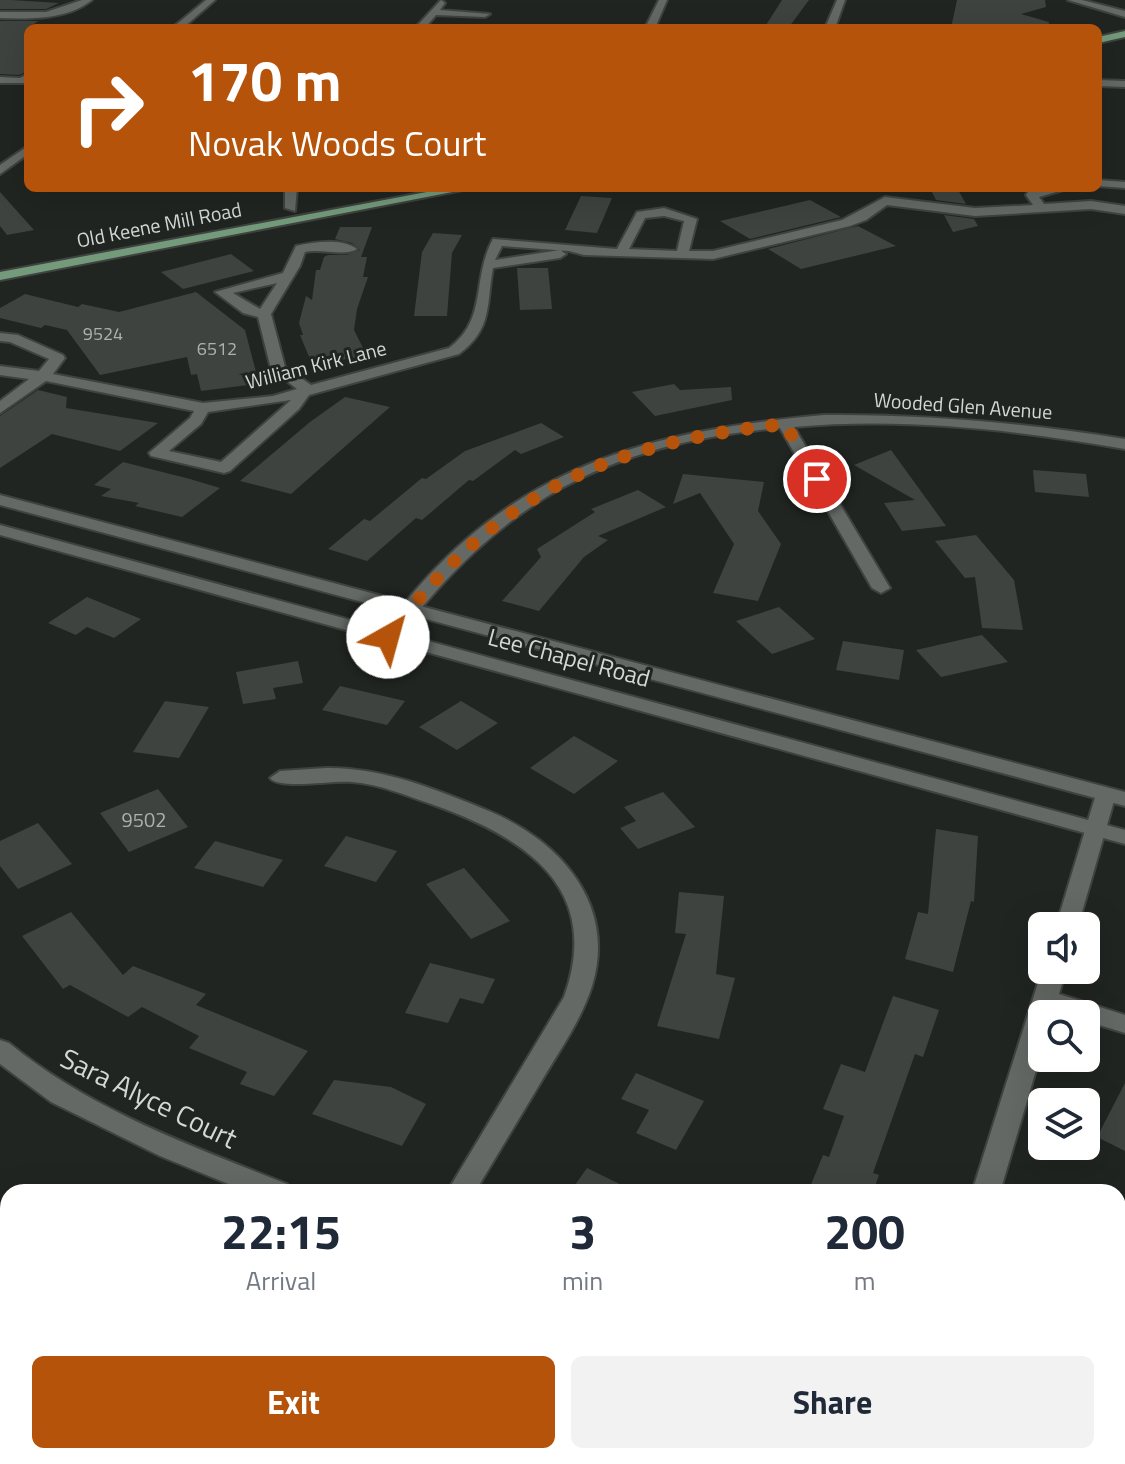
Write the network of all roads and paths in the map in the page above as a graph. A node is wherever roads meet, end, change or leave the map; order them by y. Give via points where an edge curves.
1 (88, 0) edge
2 (211, 0) edge
3 (444, 0) edge
4 (663, 0) edge
5 (841, 0) edge
6 (1072, 0) edge
7 (1099, 0) edge
8 (1125, 7) edge
9 (433, 12) junction
10 (485, 14) dead end
11 (1125, 14) edge
12 (0, 15) edge
13 (1125, 22) edge
14 (182, 24) edge
15 (423, 24) edge
16 (652, 24) edge
17 (832, 24) edge
18 (1102, 27) edge
19 (1125, 34) edge
20 (1102, 39) edge
21 (0, 69) edge
22 (24, 73) edge
23 (24, 79) edge
24 (0, 80) edge
25 (1102, 83) edge
26 (1125, 84) edge
27 (24, 152) edge
28 (0, 171) edge
29 (1102, 183) edge
30 (1125, 185) edge
31 (291, 192) edge
32 (377, 192) edge
33 (446, 192) edge
34 (1046, 192) edge
35 (885, 195) edge
36 (1040, 207) junction
37 (291, 208) junction
38 (1125, 210) edge
39 (351, 249) dead end
40 (584, 251) junction
41 (622, 251) junction
42 (682, 255) junction
43 (0, 262) edge
44 (487, 265) junction
45 (0, 276) edge
46 (288, 276) junction
47 (264, 314) junction
48 (0, 337) edge
49 (0, 370) edge
50 (43, 376) junction
51 (306, 389) junction
52 (0, 408) edge
53 (203, 408) junction
54 (785, 424) junction
55 (1125, 444) edge
56 (0, 500) edge
57 (0, 530) edge
58 (881, 588) dead end
59 (409, 610) junction
60 (388, 637) junction
61 (280, 778) dead end
62 (1115, 797) edge
63 (1095, 829) junction
64 (1125, 837) edge
65 (1071, 912) edge
66 (1050, 984) edge
67 (1046, 999) junction
68 (1125, 1024) edge
69 (0, 1050) edge
70 (258, 1184) edge
71 (466, 1184) edge
72 (988, 1184) edge

1 - 12 street via 59,14
2 - 14 street
3 - 9 street
4 - 16 street
5 - 17 street
6 - 11 street
7 - 8 street
9 - 10 street
9 - 15 street
13 - 18 main road
19 - 20 main road
21 - 22 street
23 - 24 street
25 - 26 street
27 - 28 street
29 - 30 street
31 - 37 street
32 - 37 main road, Old Keene Mill Road
33 - 45 main road, Old Keene Mill Road
34 - 36 street via 1032,195
35 - 36 street via 975,212
35 - 42 street via 862,217 846,223 713,255
36 - 38 street
37 - 43 main road, Old Keene Mill Road
39 - 46 street via 300,249
40 - 41 street
40 - 44 street
40 - 44 street via 497,242
41 - 42 street
41 - 42 street via 641,215 664,212 691,219
44 - 51 street, William Kirk Lane via 481,321 469,342 454,351
46 - 47 street
46 - 47 street via 222,292
47 - 51 street via 278,369
48 - 50 street via 58,358
49 - 50 street, William Kirk Lane
50 - 52 street
50 - 53 street, William Kirk Lane
51 - 53 street, William Kirk Lane via 274,400
51 - 53 street via 224,468 157,453 196,421
54 - 55 street, Wooded Glen Avenue via 939,421
54 - 58 street
54 - 59 street, Wooded Glen Avenue via 652,446 575,474 498,521
56 - 59 street, Lee Chapel Road
57 - 60 street, Lee Chapel Road
59 - 60 street, Wooded Glen Avenue
59 - 62 street, Lee Chapel Road
60 - 63 street, Lee Chapel Road
61 - 71 street via 354,775 476,811 535,844 574,892 584,918 586,955 577,997
62 - 63 street
63 - 64 street, Lee Chapel Road
63 - 65 street
66 - 67 street
67 - 68 street
67 - 72 street
69 - 70 street, Sara Alyce Court via 42,1083 118,1125

